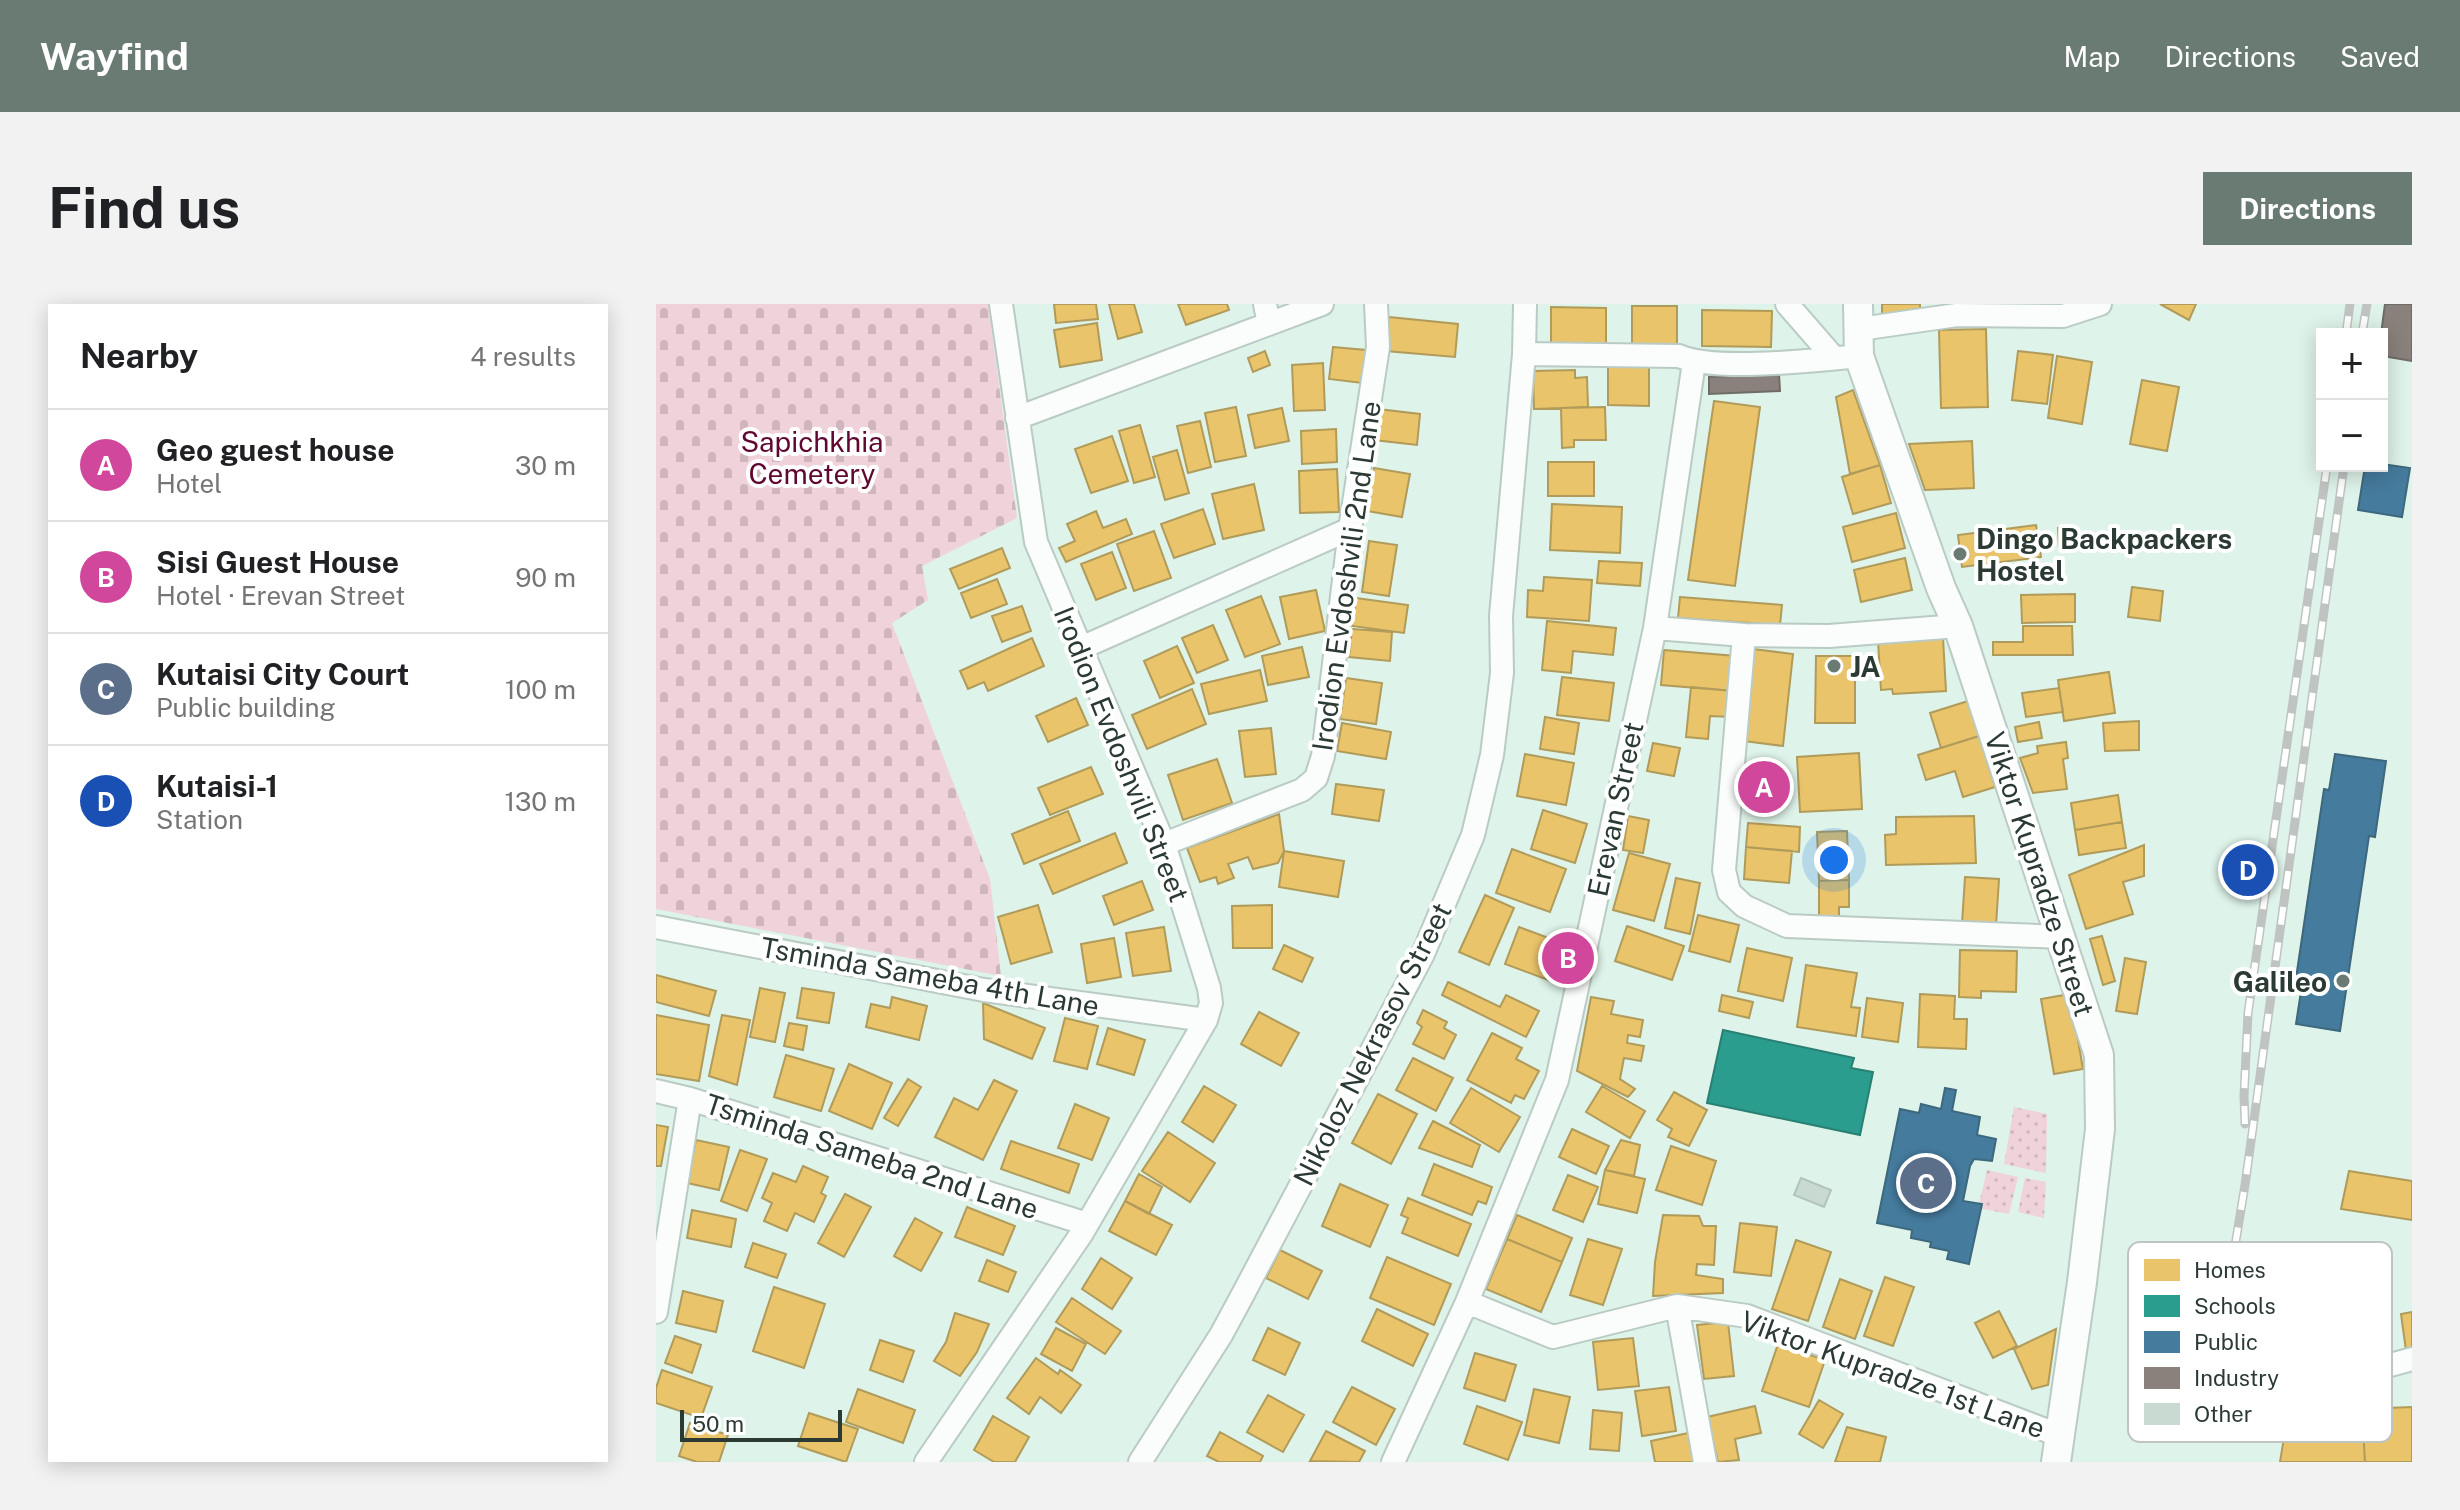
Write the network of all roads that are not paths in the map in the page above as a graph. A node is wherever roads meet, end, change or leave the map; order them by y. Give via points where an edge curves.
1 (1001, 304) edge
2 (1322, 304) edge
3 (1376, 304) edge
4 (1525, 304) edge
5 (1787, 304) edge
6 (2100, 304) edge
7 (1267, 314) edge
8 (1853, 337) edge
9 (1524, 354) junction
10 (1694, 362) junction
11 (1017, 418) junction
12 (1350, 529) junction
13 (1958, 626) junction
14 (1655, 628) junction
15 (1744, 635) junction
16 (1081, 648) junction
17 (1164, 844) junction
18 (656, 927) edge
19 (2062, 937) junction
20 (1206, 1020) junction
21 (656, 1091) edge
22 (690, 1099) junction
23 (1087, 1224) junction
24 (1467, 1302) junction
25 (1677, 1306) junction
26 (656, 1312) edge
27 (2412, 1359) edge
28 (2392, 1364) edge
29 (2058, 1449) edge
30 (926, 1462) edge
31 (1140, 1462) edge
32 (1393, 1462) edge
33 (1705, 1462) edge

1 - 11 street, Irodion Evdoshvili Street
2 - 7 street
3 - 12 street, Irodion Evdoshvili 2nd Lane via 1378,347
4 - 9 street, Nikoloz Nekrasov Street
5 - 8 street
6 - 8 street via 2063,316 1957,315
7 - 11 street
8 - 10 street
8 - 13 street, Viktor Kupradze Street
9 - 10 street via 1679,356
9 - 31 street, Nikoloz Nekrasov Street via 1501,616 1502,673 1492,755 1473,835 1423,954 1241,1298
10 - 14 street, Erevan Street
11 - 16 street, Irodion Evdoshvili Street via 1036,542
12 - 16 street
12 - 17 street, Irodion Evdoshvili 2nd Lane via 1316,778 1302,790
13 - 15 street via 1829,636
13 - 19 street, Viktor Kupradze Street
14 - 15 street
14 - 24 street, Erevan Street via 1557,1080
15 - 19 street via 1724,870 1729,892 1744,906 1787,926
16 - 17 street, Irodion Evdoshvili Street
17 - 20 street, Irodion Evdoshvili Street via 1209,988
18 - 20 street, Tsminda Sameba 4th Lane via 984,990
19 - 29 street, Viktor Kupradze Street via 2099,1055 2100,1129
20 - 23 street, Irodion Evdoshvili Street
21 - 22 street, Tsminda Sameba 2nd Lane
22 - 23 street, Tsminda Sameba 2nd Lane
22 - 26 street
23 - 30 street, Irodion Evdoshvili Street
24 - 25 street via 1553,1337
24 - 32 street, Erevan Street
25 - 29 street, Viktor Kupradze 1st Lane via 1747,1316
25 - 33 street
27 - 28 street

